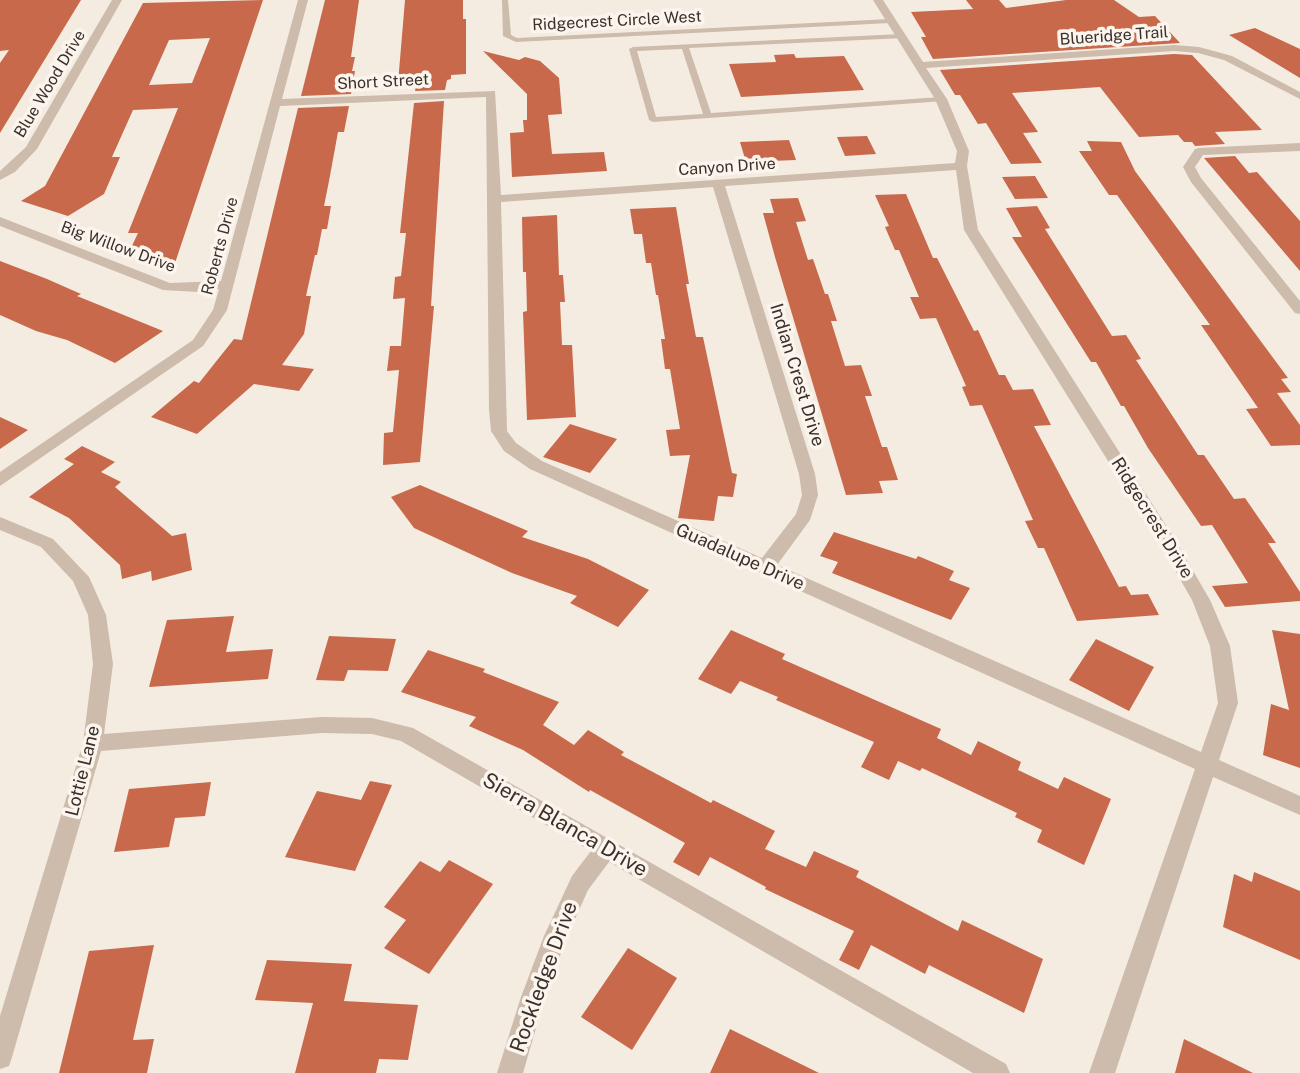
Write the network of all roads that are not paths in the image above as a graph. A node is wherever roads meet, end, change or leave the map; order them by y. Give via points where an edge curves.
1 (117, 0) edge
2 (303, 0) edge
3 (505, 0) edge
4 (878, 0) edge
5 (890, 21) junction
6 (901, 36) junction
7 (685, 47) junction
8 (919, 65) junction
9 (491, 93) joint
10 (1300, 96) edge
11 (941, 99) junction
12 (276, 103) junction
13 (708, 116) junction
14 (1300, 147) edge
15 (961, 166) junction
16 (0, 176) edge
17 (718, 183) junction
18 (495, 199) junction
19 (0, 221) edge
20 (228, 284) junction
21 (1300, 310) edge
22 (0, 480) edge
23 (0, 523) edge
24 (765, 569) junction
25 (93, 743) junction
26 (1207, 766) junction
27 (1300, 806) edge
28 (606, 849) junction
29 (0, 1057) edge
30 (510, 1073) edge
31 (997, 1073) edge
32 (1102, 1073) edge

1 - 16 street, Blue Wood Drive via 31,149
2 - 12 street, Roberts Drive
3 - 5 lane, Ridgecrest Circle West via 507,36 516,40
4 - 5 street, Ridgecrest Drive
5 - 6 street, Ridgecrest Drive
6 - 7 lane
6 - 8 street, Ridgecrest Drive
7 - 13 lane
7 - 13 lane via 633,49 653,120
8 - 10 street, Blueridge Trail via 1199,50 1228,58
8 - 11 street, Ridgecrest Drive
9 - 12 street, Short Street
9 - 18 street, Guadalupe Drive
11 - 13 lane
11 - 15 street, Ridgecrest Drive via 962,151
12 - 20 street, Roberts Drive
14 - 21 street via 1199,152 1189,167
15 - 17 street, Canyon Drive
15 - 26 street, Ridgecrest Drive via 971,230 1168,542 1206,611 1220,646 1228,703
17 - 18 street, Canyon Drive
17 - 24 street, Indian Crest Drive via 810,495 804,516
18 - 24 street, Guadalupe Drive via 497,408 499,431 510,447 536,466
19 - 20 street, Big Willow Drive via 168,287
20 - 22 street, Roberts Drive via 220,310 198,343
23 - 25 street, Lottie Lane via 47,543 80,577 97,615 103,664
24 - 26 street, Guadalupe Drive
25 - 28 street, Sierra Blanca Drive via 322,725 372,726 406,734
25 - 29 street, Lottie Lane
26 - 27 street, Guadalupe Drive
26 - 32 street, Ridgecrest Drive
28 - 30 street, Rockledge Drive via 580,883 556,936
28 - 31 street, Sierra Blanca Drive

